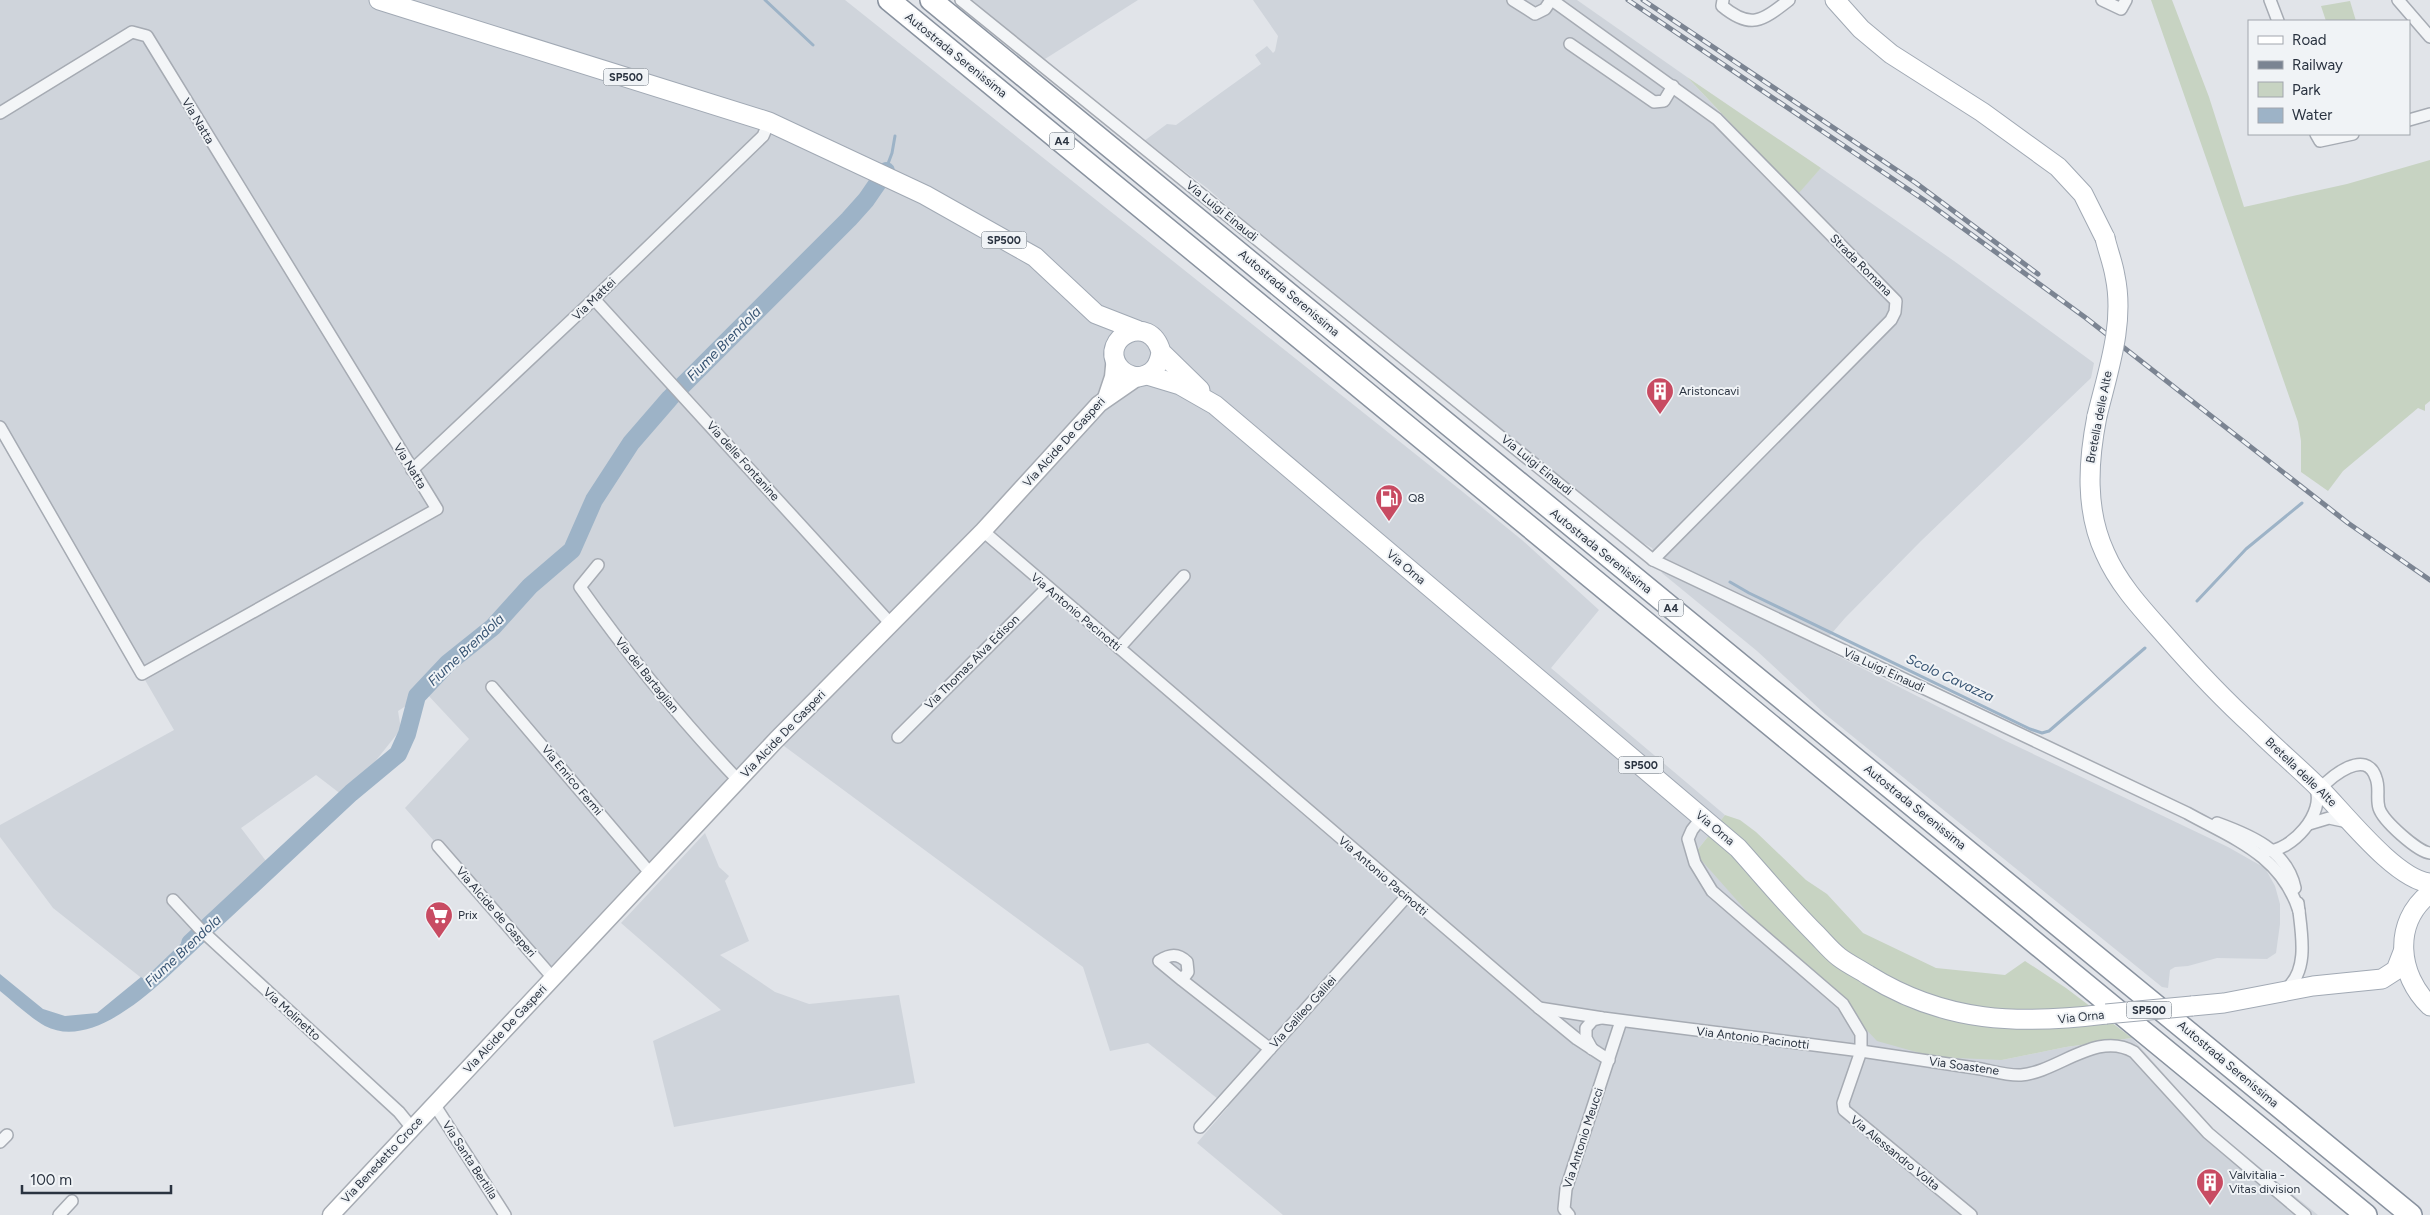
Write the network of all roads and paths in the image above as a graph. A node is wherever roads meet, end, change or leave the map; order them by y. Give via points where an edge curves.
1 (379, 0) edge
2 (889, 0) edge
3 (931, 0) edge
4 (961, 0) edge
5 (1513, 0) edge
6 (1552, 0) edge
7 (1723, 0) edge
8 (1789, 0) edge
9 (1835, 0) edge
10 (2102, 0) edge
11 (2126, 0) edge
12 (2270, 0) edge
13 (2398, 0) edge
14 (2278, 20) edge
15 (2430, 37) edge
16 (1570, 44) dead end
17 (1673, 86) junction
18 (0, 113) edge
19 (2430, 114) edge
20 (2410, 120) edge
21 (769, 122) junction
22 (2317, 135) edge
23 (2348, 135) edge
24 (594, 300) junction
25 (1096, 314) junction
26 (1137, 330) junction
27 (1160, 352) junction
28 (1114, 355) junction
29 (1142, 376) junction
30 (1106, 398) junction
31 (1215, 405) junction
32 (0, 427) edge
33 (412, 470) junction
34 (983, 531) junction
35 (1653, 560) junction
36 (598, 566) dead end
37 (1184, 576) dead end
38 (1047, 588) junction
39 (891, 624) junction
40 (1119, 648) junction
41 (492, 687) dead end
42 (898, 736) dead end
43 (738, 780) junction
44 (2314, 783) junction
45 (2187, 813) junction
46 (1702, 817) junction
47 (2308, 824) junction
48 (2208, 825) junction
49 (2360, 830) junction
50 (2295, 837) junction
51 (2255, 838) junction
52 (438, 846) dead end
53 (2272, 851) junction
54 (2430, 853) edge
55 (2392, 863) junction
56 (2289, 871) junction
57 (651, 874) junction
58 (2430, 883) edge
59 (2430, 893) edge
60 (1407, 896) junction
61 (173, 900) dead end
62 (2299, 911) junction
63 (2411, 916) junction
64 (2403, 952) junction
65 (2301, 964) junction
66 (553, 978) junction
67 (1182, 980) dead end
68 (2374, 981) junction
69 (2330, 984) junction
70 (2282, 992) junction
71 (2425, 1002) edge
72 (1538, 1007) junction
73 (1603, 1018) junction
74 (1621, 1021) junction
75 (1592, 1049) junction
76 (1270, 1050) junction
77 (1861, 1052) junction
78 (1609, 1060) junction
79 (434, 1104) junction
80 (1200, 1127) dead end
81 (412, 1128) junction
82 (72, 1202) dead end
83 (59, 1215) edge
84 (331, 1215) edge
85 (506, 1215) edge
86 (1570, 1215) edge
87 (1971, 1215) edge
88 (2305, 1215) edge
89 (2366, 1215) edge
90 (2411, 1215) edge

1 - 21 main road, SP500
2 - 89 highway, Autostrada Serenissima / A4
3 - 90 highway, Autostrada Serenissima / A4
4 - 35 street, Via Luigi Einaudi
5 - 6 street, Strada Romana via 1535,14
6 - 17 street, Strada Romana
7 - 8 street via 1722,6 1736,18 1752,22 1763,20
9 - 44 main road, Bretella delle Alte, bridge via 1861,29 1891,54 1982,112 2058,168 2084,194 2105,238 2116,277 2118,312 2117,336 2089,453 2088,479 2104,551 2114,574 2129,595 2203,678
10 - 11 street via 2121,9
12 - 14 street
13 - 15 street
16 - 17 street via 1654,102 1664,101
17 - 35 street, Strada Romana via 1716,120 1896,301 1896,312
18 - 33 street, Via Natta via 132,32 146,36
19 - 20 street
21 - 24 street, Via Mattei via 763,136
21 - 25 main road, SP500 via 899,183 1035,257
22 - 23 street via 2320,141
24 - 33 street, Via Mattei
24 - 39 street, Via delle Fontanine
25 - 26 main road, SP500
25 - 28 main road, SP500
26 - 27 main road, SP500 via 1153,336
26 - 28 main road via 1121,337
27 - 29 main road via 1154,369
27 - 31 main road, SP500
28 - 29 main road, SP500 via 1122,371
28 - 30 main road, Via Alcide De Gasperi via 1113,377
29 - 30 main road
29 - 31 main road, Via Orna / SP500 via 1180,385
30 - 34 main road, Via Alcide De Gasperi
31 - 46 main road, Via Orna / SP500
32 - 33 street, Via Natta via 142,674 437,509
34 - 38 street, Via Antonio Pacinotti
34 - 39 main road, Via Alcide De Gasperi
35 - 45 street, Via Luigi Einaudi
36 - 43 street, Via del Bartaglian via 580,587 691,730
37 - 40 street
38 - 40 street, Via Antonio Pacinotti
38 - 42 street, Via Thomas Alva Edison
39 - 43 main road, Via Alcide De Gasperi
40 - 60 street, Via Antonio Pacinotti
41 - 57 street, Via Enrico Fermi
43 - 57 main road, Via Alcide De Gasperi
44 - 47 street, Via Luigi Einaudi via 2319,799
44 - 49 main road, Bretella delle Alte
44 - 54 street via 2346,767 2367,767 2377,779 2380,811 2417,848
45 - 48 street, Via Luigi Einaudi
45 - 51 street, Via Luigi Einaudi
46 - 70 main road, Via Orna / SP500, bridge via 1738,848 1839,957 1891,989 1932,1006 1979,1017 2041,1020 2224,1003
46 - 77 street via 1688,839 1695,863 1712,891 1843,1004 1861,1034
47 - 49 street via 2336,818
47 - 50 street, Via Luigi Einaudi
48 - 53 street, Via Luigi Einaudi via 2259,849
48 - 62 street, Via Luigi Einaudi via 2258,853 2274,866 2287,884
49 - 55 main road, Bretella delle Alte
50 - 51 street, Via Luigi Einaudi via 2281,842
50 - 53 street, Via Luigi Einaudi
50 - 56 street, Via Luigi Einaudi via 2288,854
51 - 53 street, Via Luigi Einaudi
52 - 66 street, Via Alcide de Gasperi
53 - 56 street, Via Luigi Einaudi
55 - 58 main road, Bretella delle Alte via 2411,877
55 - 63 main road via 2409,888
56 - 62 street, Via Luigi Einaudi
57 - 66 main road, Via Alcide De Gasperi
59 - 63 main road
60 - 72 street, Via Antonio Pacinotti
60 - 76 street, Via Galileo Galilei
61 - 81 street, Via Molinetto via 208,937 399,1112
62 - 65 street, Via Luigi Einaudi
63 - 64 main road
64 - 68 main road, Via Orna via 2393,974
64 - 71 main road via 2408,976
65 - 69 street via 2310,977
65 - 70 street via 2297,977
66 - 79 main road, Via Alcide De Gasperi
67 - 76 street
68 - 69 main road, Via Orna
68 - 71 main road, Via Orna via 2401,986
69 - 70 main road, Via Orna
72 - 73 street, Via Antonio Pacinotti
72 - 75 street
73 - 74 street, Via Antonio Pacinotti
73 - 75 street via 1593,1020 1586,1028 1586,1038
74 - 77 street, Via Antonio Pacinotti
74 - 78 street, Via Antonio Meucci
75 - 78 street
76 - 80 street, Via Galileo Galilei
77 - 87 street, Via Alessandro Volta via 1843,1103 1844,1110
77 - 88 street, Via Soastene via 2021,1074 2052,1066 2090,1049 2124,1046 2134,1052 2208,1133
78 - 86 street, Via Antonio Meucci via 1566,1190 1564,1209
79 - 81 main road, Via Benedetto Croce
79 - 85 street, Via Santa Bertilla
81 - 84 main road, Via Benedetto Croce
82 - 83 street

